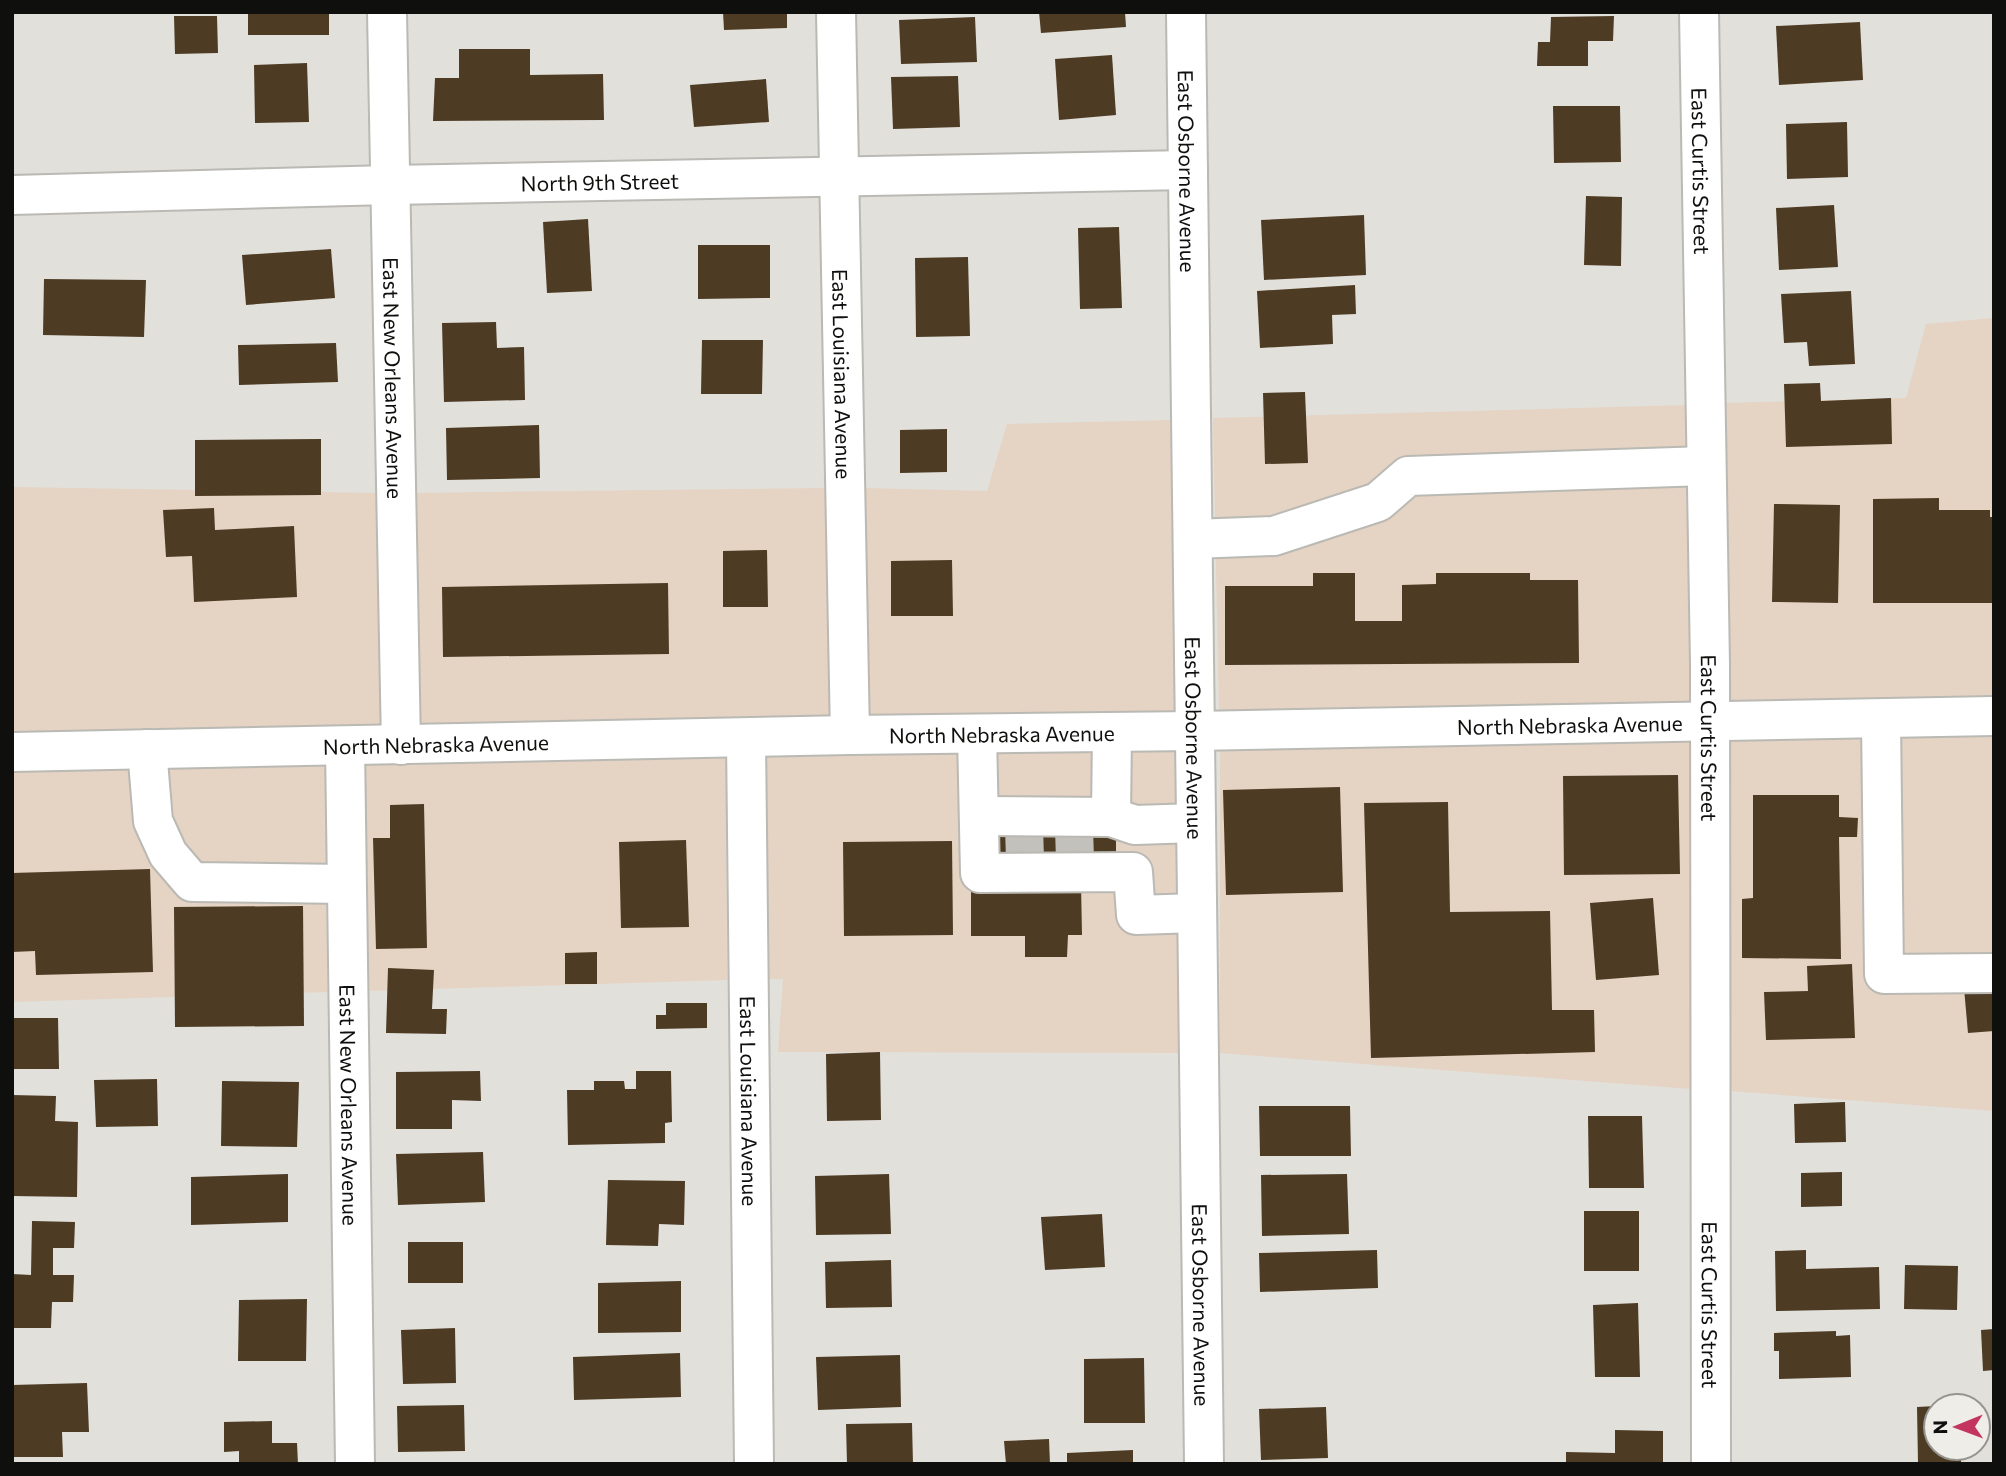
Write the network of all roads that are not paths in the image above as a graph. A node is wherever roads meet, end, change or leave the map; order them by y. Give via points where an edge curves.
1 (387, 12) edge
2 (836, 12) edge
3 (1186, 12) edge
4 (1699, 12) edge
5 (1188, 170) junction
6 (839, 178) junction
7 (390, 185) junction
8 (12, 195) edge
9 (1706, 466) junction
10 (1193, 539) junction
11 (1994, 716) edge
12 (1881, 719) junction
13 (1710, 722) junction
14 (1195, 731) junction
15 (1112, 732) junction
16 (977, 733) junction
17 (850, 735) junction
18 (746, 738) junction
19 (401, 745) junction
20 (345, 746) junction
21 (147, 749) junction
22 (12, 752) edge
23 (980, 817) junction
24 (1196, 823) junction
25 (1091, 836) junction
26 (1024, 844) junction
27 (1133, 872) junction
28 (346, 884) junction
29 (1197, 913) junction
30 (1994, 973) edge
31 (355, 1464) edge
32 (754, 1464) edge
33 (1204, 1464) edge
34 (1711, 1464) edge

1 - 7 street, East New Orleans Avenue
2 - 6 street, East Louisiana Avenue
3 - 5 street, East Osborne Avenue
4 - 9 street, East Curtis Street
5 - 6 street, North 9th Street
5 - 10 street, East Osborne Avenue
6 - 7 street, North 9th Street
6 - 17 street, East Louisiana Avenue
7 - 8 street, North 9th Street
7 - 19 street, East New Orleans Avenue
9 - 10 street via 1408,476 1378,502 1274,536
9 - 13 street, East Curtis Street
10 - 14 street, East Osborne Avenue
11 - 12 street, North Nebraska Avenue
12 - 13 street, North Nebraska Avenue
12 - 30 street via 1884,974
13 - 14 street, North Nebraska Avenue
13 - 34 street, East Curtis Street
14 - 15 street, North Nebraska Avenue
14 - 24 street, East Osborne Avenue
15 - 16 street, North Nebraska Avenue
15 - 25 street
16 - 17 street, North Nebraska Avenue
16 - 23 street
17 - 18 street, North Nebraska Avenue
18 - 19 street, North Nebraska Avenue
18 - 32 street, East Louisiana Avenue
19 - 20 street, North Nebraska Avenue
20 - 21 street, North Nebraska Avenue
20 - 28 street, East New Orleans Avenue
21 - 22 street, North Nebraska Avenue
21 - 28 street via 153,821 168,854 192,882
23 - 26 street
23 - 26 street via 980,873
24 - 25 street
24 - 29 street, East Osborne Avenue
25 - 26 street
25 - 26 street
25 - 27 street
25 - 27 street
27 - 29 street via 1136,915
28 - 31 street, East New Orleans Avenue
29 - 33 street, East Osborne Avenue

